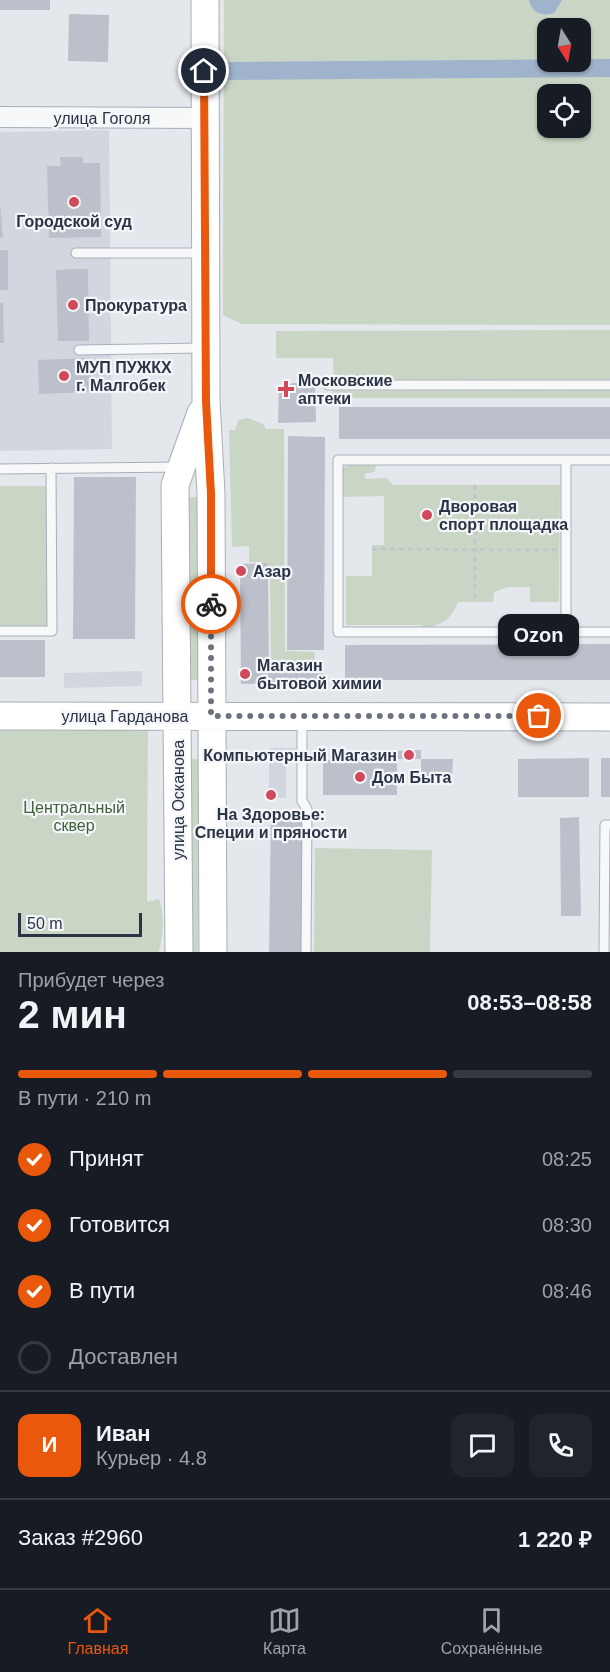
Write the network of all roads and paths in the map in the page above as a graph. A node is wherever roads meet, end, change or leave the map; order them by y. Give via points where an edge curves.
1 (205, 0) edge
2 (0, 117) edge
3 (204, 118) junction
4 (76, 253) dead end
5 (205, 253) junction
6 (205, 348) junction
7 (79, 350) dead end
8 (328, 385) dead end
9 (610, 385) edge
10 (206, 401) junction
11 (566, 460) junction
12 (610, 460) edge
13 (182, 466) junction
14 (51, 468) junction
15 (0, 469) edge
16 (475, 485) dead end
17 (372, 549) dead end
18 (475, 550) junction
19 (566, 550) junction
20 (475, 602) dead end
21 (0, 631) edge
22 (566, 632) junction
23 (610, 632) edge
24 (0, 716) edge
25 (177, 716) junction
26 (211, 716) junction
27 (302, 716) junction
28 (610, 717) edge
29 (610, 825) edge
30 (179, 952) edge
31 (213, 952) edge
32 (306, 952) edge
33 (604, 952) edge

1 - 3 street, улица Осканова
2 - 3 street, улица Гоголя
3 - 5 street, улица Осканова
4 - 5 lane
5 - 6 street, улица Осканова
6 - 7 lane
6 - 10 street, улица Осканова
8 - 9 lane
10 - 13 street, улица Осканова
10 - 26 street, улица Осканова via 211,494
11 - 12 lane
11 - 19 lane
11 - 22 lane via 338,460 338,632
13 - 14 lane
13 - 25 street, улица Осканова via 176,485
14 - 15 lane
14 - 21 lane via 52,631
16 - 18 path
17 - 18 path
18 - 19 path
18 - 20 path
19 - 22 lane
22 - 23 lane
24 - 25 street, улица Гарданова
25 - 26 street, улица Гарданова
25 - 30 street, улица Осканова
26 - 27 street, улица Гарданова
26 - 31 street, улица Осканова
27 - 28 street, улица Гарданова
27 - 32 lane via 302,801 307,809
29 - 33 lane via 605,825

